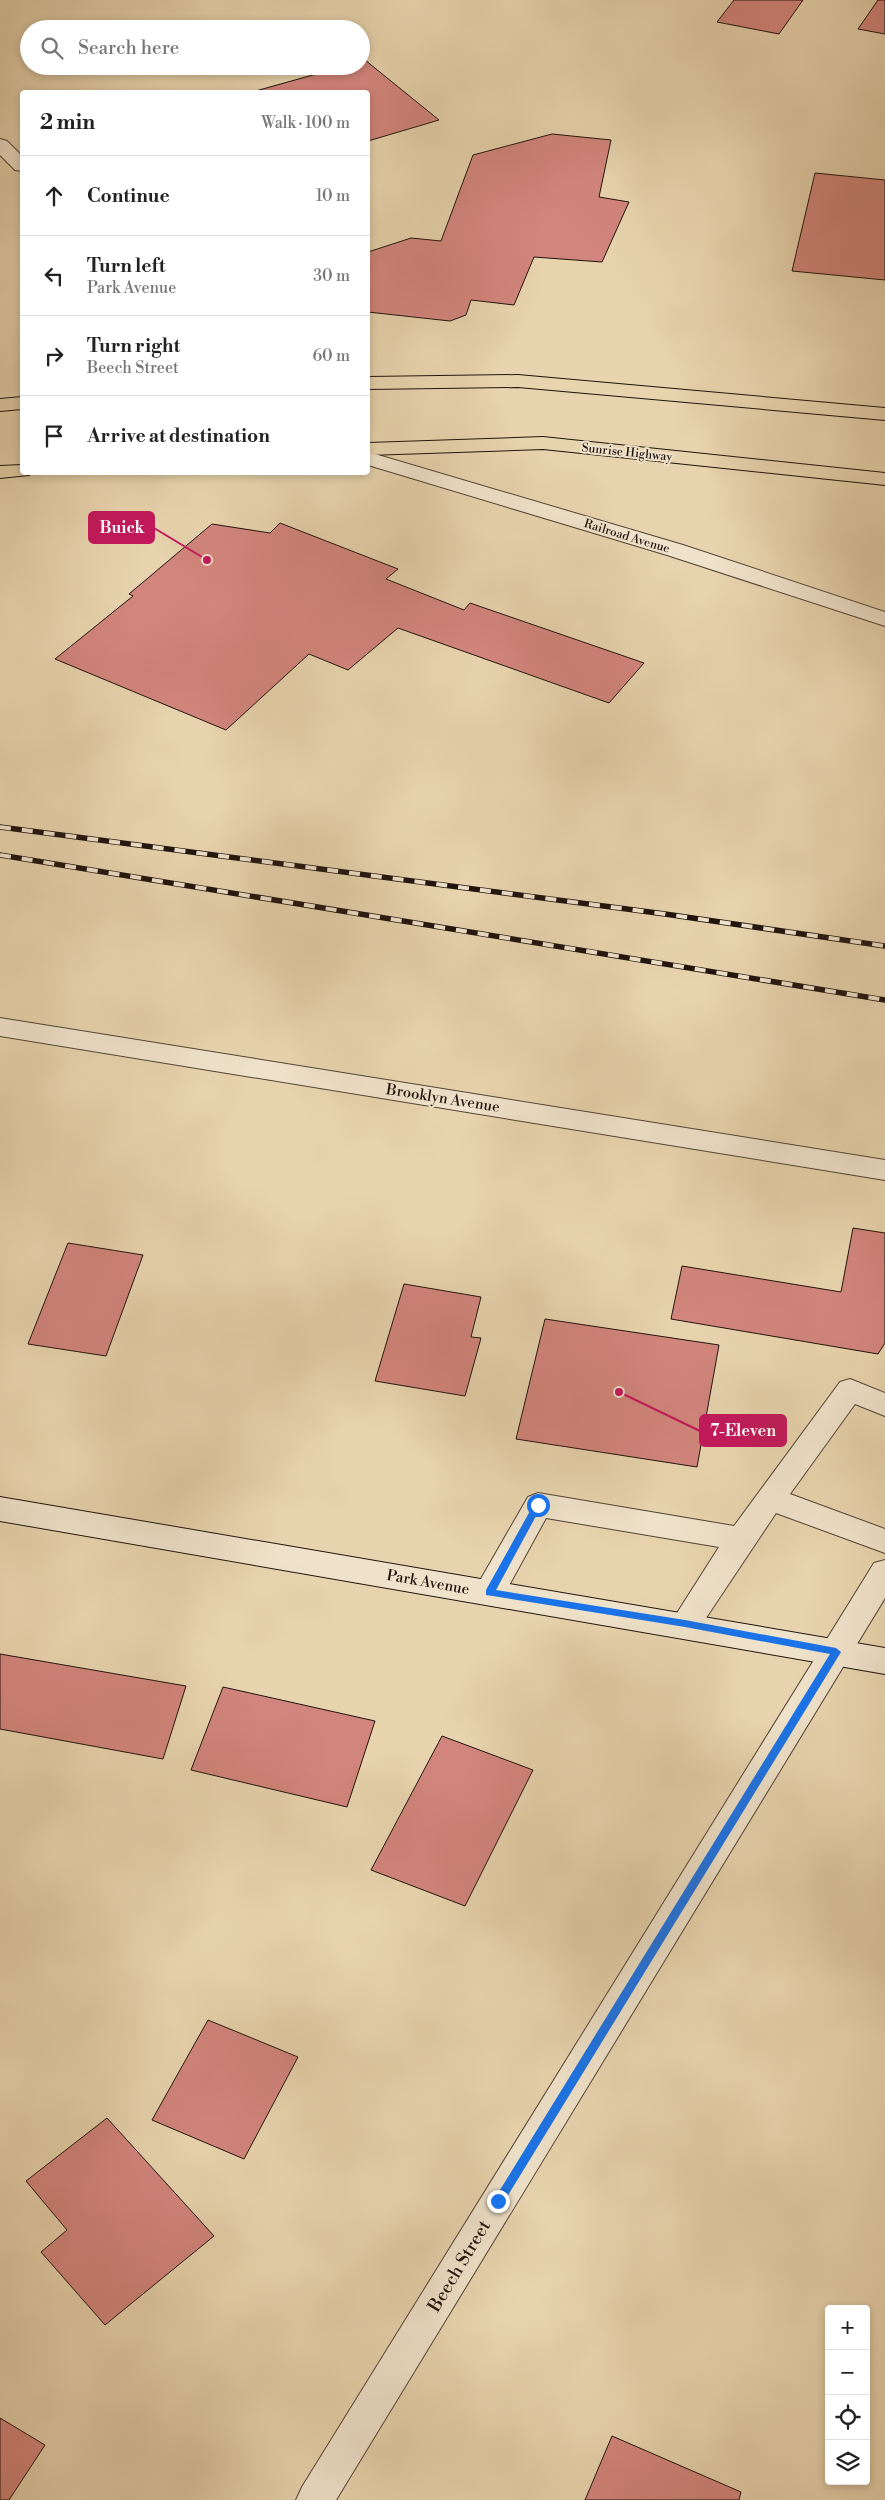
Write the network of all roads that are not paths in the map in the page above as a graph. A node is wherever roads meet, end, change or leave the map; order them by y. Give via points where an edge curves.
1 (0, 145) edge
2 (20, 164) edge
3 (370, 383) edge
4 (20, 403) edge
5 (0, 405) edge
6 (885, 414) edge
7 (370, 449) edge
8 (370, 459) edge
9 (20, 471) edge
10 (0, 472) edge
11 (885, 479) edge
12 (885, 619) edge
13 (0, 1027) edge
14 (885, 1170) edge
15 (885, 1405) edge
16 (771, 1499) junction
17 (0, 1510) edge
18 (741, 1539) junction
19 (885, 1541) edge
20 (885, 1572) edge
21 (490, 1593) junction
22 (685, 1624) junction
23 (836, 1652) junction
24 (885, 1661) edge
25 (316, 2500) edge

1 - 2 street
3 - 6 highway via 518,381
4 - 5 highway
7 - 11 highway, Sunrise Highway via 544,443
8 - 12 street, Railroad Avenue via 674,550
9 - 10 highway
13 - 14 street, Brooklyn Avenue
15 - 16 street via 850,1390
16 - 18 street
16 - 19 street
17 - 21 street, Park Avenue
18 - 21 street via 538,1505
18 - 22 street
20 - 23 street, Beech Street
21 - 22 street, Park Avenue
22 - 23 street, Park Avenue
23 - 24 street, Park Avenue
23 - 25 street, Beech Street

